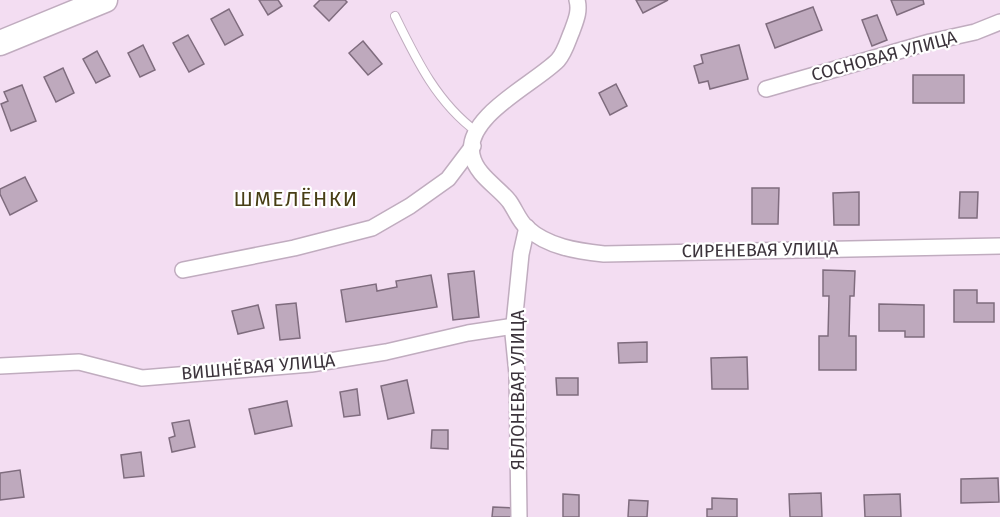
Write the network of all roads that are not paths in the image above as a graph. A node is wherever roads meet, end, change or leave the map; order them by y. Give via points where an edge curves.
1 (105, 0) edge
2 (577, 0) edge
3 (395, 15) dead end
4 (1000, 22) edge
5 (0, 43) edge
6 (766, 89) dead end
7 (475, 139) junction
8 (526, 227) junction
9 (1000, 246) edge
10 (183, 270) dead end
11 (514, 326) junction
12 (0, 366) edge
13 (519, 517) edge

1 - 5 main road
2 - 7 street via 577,16 559,59 503,102 482,124
3 - 7 lane via 439,96
4 - 6 street, СОСНОВАЯ УЛИЦА
7 - 8 street via 472,154 478,168
7 - 10 street via 448,179 372,228
8 - 9 street, СИРЕНЕВАЯ УЛИЦА via 575,251 604,254
8 - 11 street, ЯБЛОНЕВАЯ УЛИЦА
11 - 12 street, ВИШНЁВАЯ УЛИЦА via 310,364 142,378 79,362
11 - 13 street, ЯБЛОНЕВАЯ УЛИЦА

